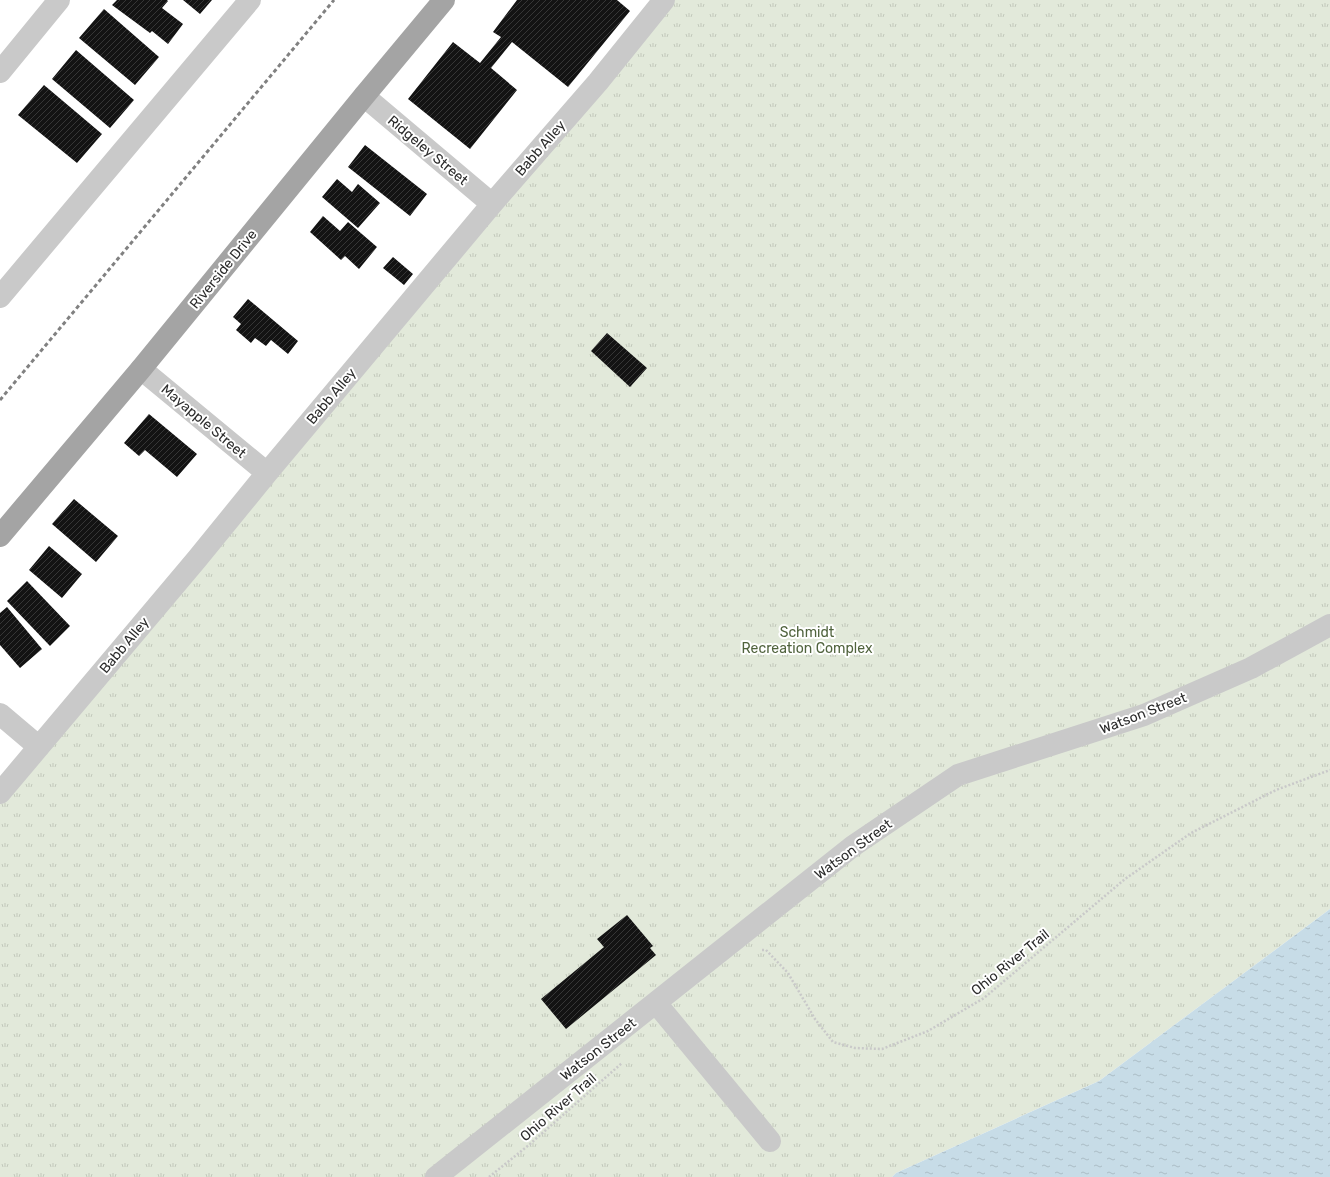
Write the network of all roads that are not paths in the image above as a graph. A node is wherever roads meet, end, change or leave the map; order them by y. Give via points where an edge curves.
1 (59, 0) edge
2 (250, 0) edge
3 (444, 0) edge
4 (664, 0) edge
5 (0, 72) edge
6 (364, 96) junction
7 (492, 204) junction
8 (0, 297) edge
9 (141, 369) junction
10 (267, 473) junction
11 (0, 536) edge
12 (1330, 625) edge
13 (0, 714) edge
14 (39, 746) junction
15 (0, 793) edge
16 (656, 1003) junction
17 (770, 1142) dead end
18 (436, 1177) edge

1 - 5 street
2 - 8 street
3 - 6 main road, Riverside Drive
4 - 7 street, Babb Alley via 598,82
6 - 7 street, Ridgeley Street
6 - 9 main road, Riverside Drive
7 - 10 street, Babb Alley
9 - 10 street, Mayapple Street
9 - 11 main road, Riverside Drive
10 - 14 street, Babb Alley
12 - 16 street, Watson Street via 1251,668 1144,715 958,775 853,846
13 - 14 street
14 - 15 street, Babb Alley
16 - 17 street
16 - 18 street, Watson Street

